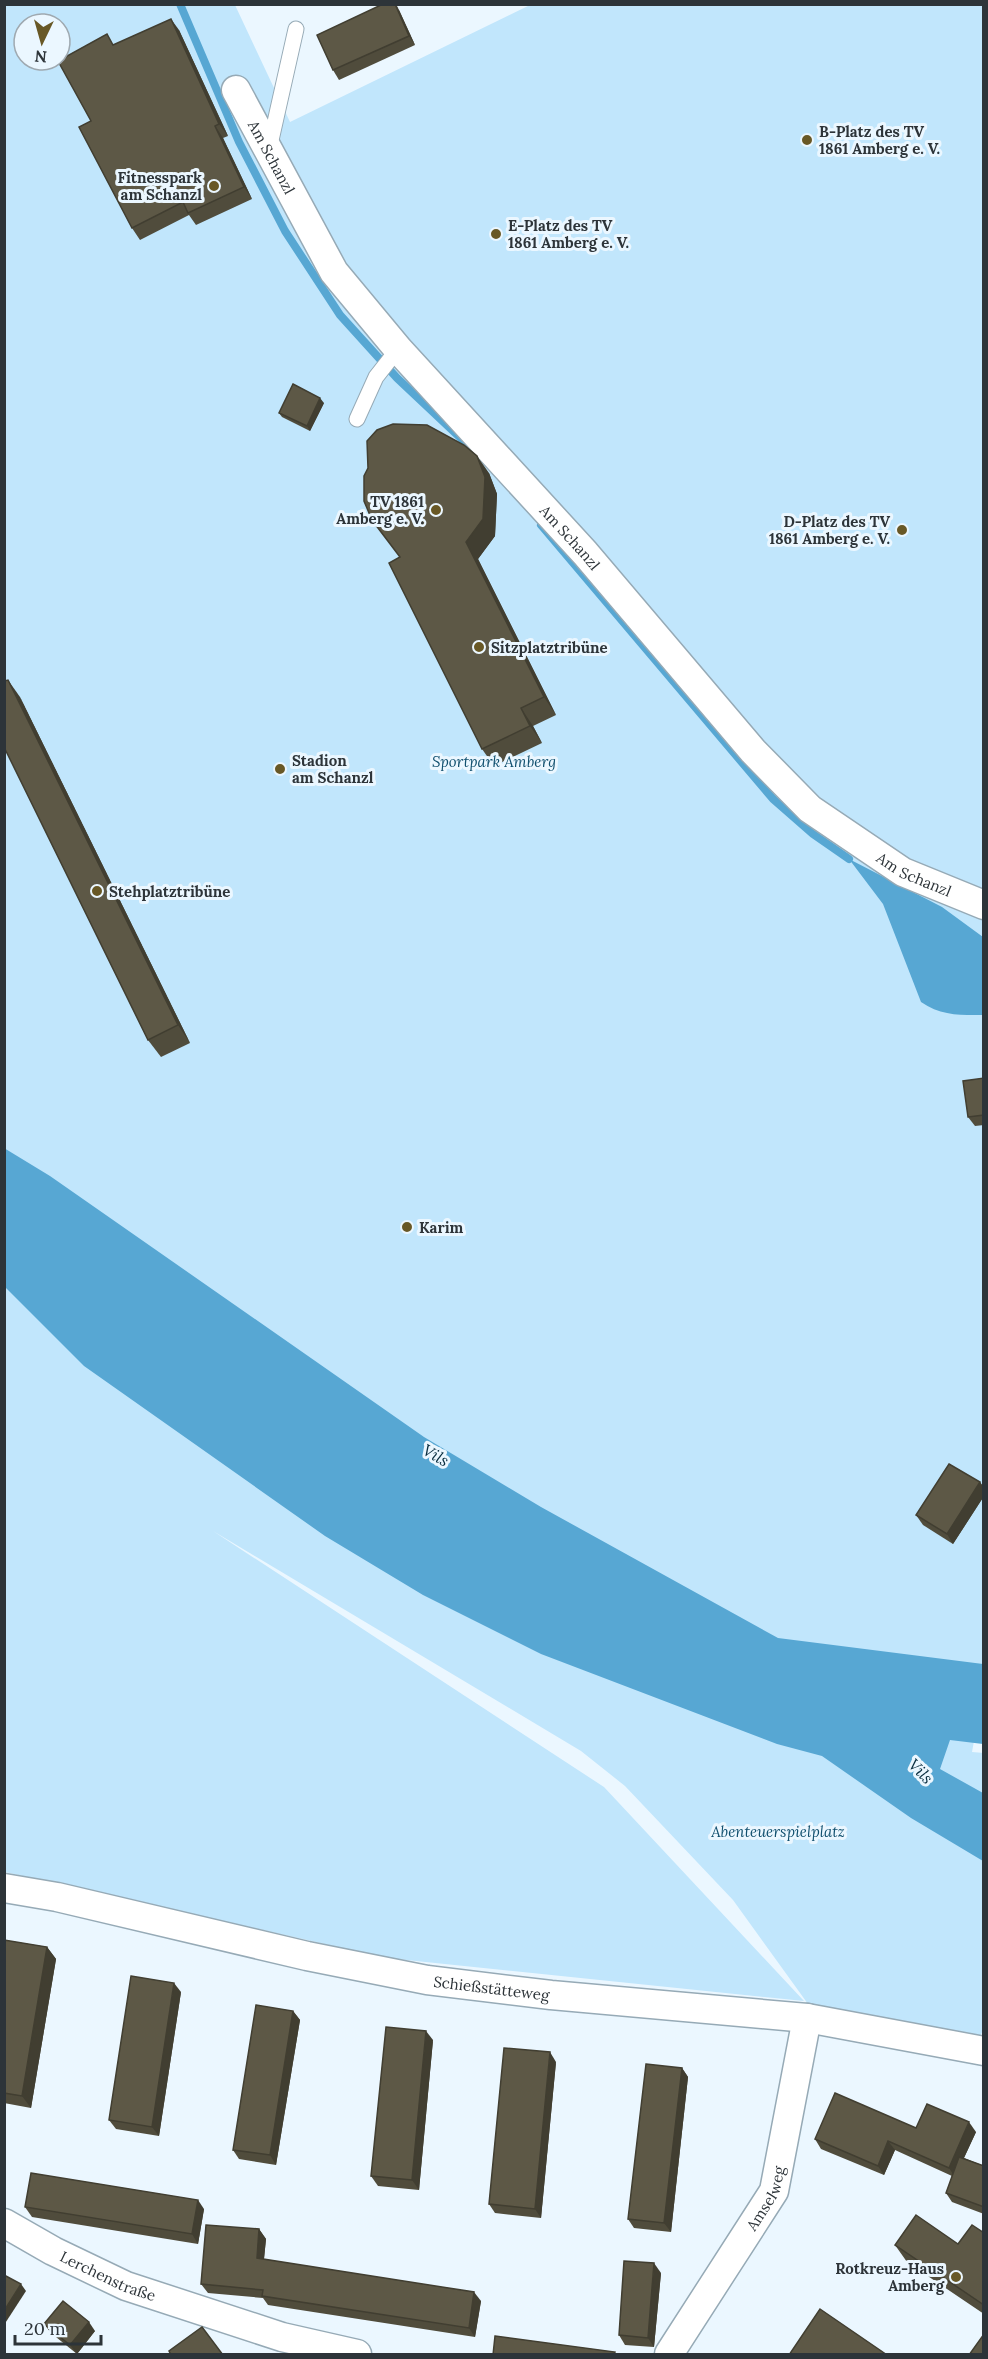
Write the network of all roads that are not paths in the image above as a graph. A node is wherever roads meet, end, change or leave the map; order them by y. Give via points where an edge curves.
1 (296, 29) dead end
2 (236, 90) dead end
3 (268, 153) junction
4 (398, 350) junction
5 (357, 419) dead end
6 (984, 905) edge
7 (4, 1888) edge
8 (807, 2018) junction
9 (984, 2051) edge
10 (4, 2223) edge
11 (323, 2351) edge
12 (357, 2355) edge
13 (669, 2355) edge

1 - 3 lane
2 - 3 street, Am Schanzl
3 - 4 street, Am Schanzl via 334,272
4 - 5 lane via 376,377
4 - 6 street, Am Schanzl via 585,554 753,751 810,809 903,872
7 - 8 street, Schießstätteweg via 427,1980
8 - 9 street, Schießstätteweg
8 - 13 street, Amselweg via 774,2191
10 - 11 street, Lerchenstraße via 126,2286
11 - 12 street, Lerchenstraße

